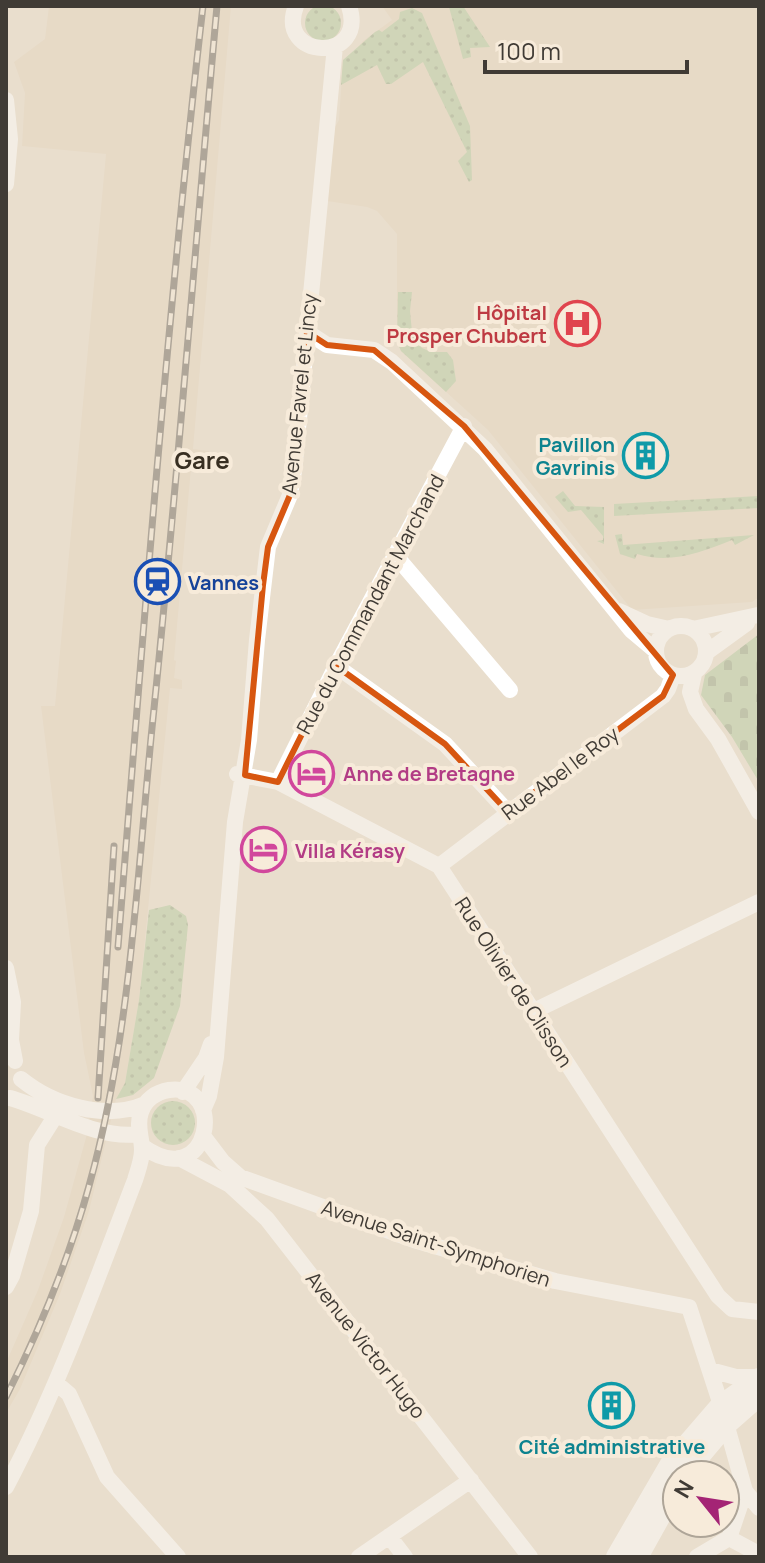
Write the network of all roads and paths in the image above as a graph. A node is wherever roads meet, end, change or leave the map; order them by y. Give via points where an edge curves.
1 (296, 6) edge
2 (349, 6) edge
3 (335, 46) junction
4 (6, 100) edge
5 (6, 184) edge
6 (307, 332) junction
7 (464, 426) junction
8 (395, 555) junction
9 (613, 608) junction
10 (758, 615) edge
11 (669, 629) junction
12 (693, 629) junction
13 (656, 651) junction
14 (707, 652) junction
15 (336, 666) junction
16 (694, 674) junction
17 (673, 675) junction
18 (510, 690) dead end
19 (240, 775) junction
20 (278, 782) junction
21 (508, 812) junction
22 (759, 812) edge
23 (439, 866) junction
24 (759, 902) edge
25 (6, 968) edge
26 (7, 996) edge
27 (534, 1011) junction
28 (216, 1023) junction
29 (10, 1058) edge
30 (21, 1079) junction
31 (183, 1092) junction
32 (8, 1099) edge
33 (145, 1104) junction
34 (203, 1110) junction
35 (56, 1115) junction
36 (204, 1137) junction
37 (141, 1140) junction
38 (161, 1156) junction
39 (179, 1158) junction
40 (135, 1180) junction
41 (6, 1287) edge
42 (759, 1312) edge
43 (710, 1370) junction
44 (759, 1378) edge
45 (56, 1383) junction
46 (759, 1395) edge
47 (724, 1415) junction
48 (694, 1459) edge
49 (471, 1480) junction
50 (6, 1487) edge
51 (745, 1491) junction
52 (741, 1503) edge
53 (759, 1508) edge
54 (661, 1514) edge
55 (389, 1536) junction
56 (727, 1539) edge
57 (731, 1539) edge
58 (758, 1553) edge
59 (178, 1557) edge
60 (359, 1557) edge
61 (405, 1557) edge
62 (530, 1557) edge
63 (617, 1557) edge
64 (637, 1557) edge
65 (697, 1557) edge

1 - 3 street via 293,28 303,42 318,49
2 - 3 street via 350,29
3 - 6 street, Avenue Favrel et Lincy
4 - 5 street
6 - 7 street via 327,345 374,350
6 - 19 street, Avenue Favrel et Lincy via 290,495 268,547
7 - 8 street, Rue du Commandant Marchand
7 - 9 street
8 - 15 street, Rue du Commandant Marchand
8 - 18 street
9 - 11 street
9 - 13 street
10 - 12 street
10 - 14 street
11 - 12 street
11 - 13 street
12 - 14 street
13 - 17 street via 661,666
14 - 16 street
15 - 20 street, Rue du Commandant Marchand
15 - 21 street via 445,744
16 - 17 street
16 - 22 street via 690,687 696,709
17 - 21 street, Rue Abel le Roy via 663,696
19 - 20 street, Rue Olivier de Clisson
19 - 28 street, Avenue Favrel et Lincy
20 - 23 street, Rue Olivier de Clisson
21 - 23 street, Rue Abel le Roy
23 - 27 street, Rue Olivier de Clisson
24 - 27 street
25 - 26 street
26 - 29 street via 13,1002
27 - 42 street, Rue Olivier de Clisson via 706,1280 725,1305
28 - 31 street, Avenue Favrel et Lincy via 206,1058
28 - 34 street, Avenue Favrel et Lincy via 212,1082
29 - 30 street
30 - 32 street
30 - 33 street via 48,1097 94,1109 121,1112
31 - 33 street via 166,1091
31 - 34 street
32 - 35 street
33 - 37 street via 139,1117
34 - 36 street
35 - 37 street
35 - 41 street via 37,1145 31,1211
36 - 39 street via 194,1151
36 - 43 street, Avenue Saint-Symphorien via 240,1177 414,1240 555,1281 683,1303 695,1317
37 - 38 street
37 - 40 street
38 - 39 street
38 - 40 street
39 - 49 street, Avenue Victor Hugo via 230,1185 267,1219
40 - 45 street
43 - 44 street
43 - 47 street
44 - 47 main road
45 - 50 street
45 - 59 street via 69,1394 107,1477
46 - 47 main road
47 - 48 main road
47 - 51 street
47 - 63 main road via 671,1464
49 - 55 street
49 - 62 street, Avenue Victor Hugo
51 - 52 street
51 - 53 street
54 - 64 main road
55 - 60 street
55 - 61 street
56 - 65 street
57 - 58 street

